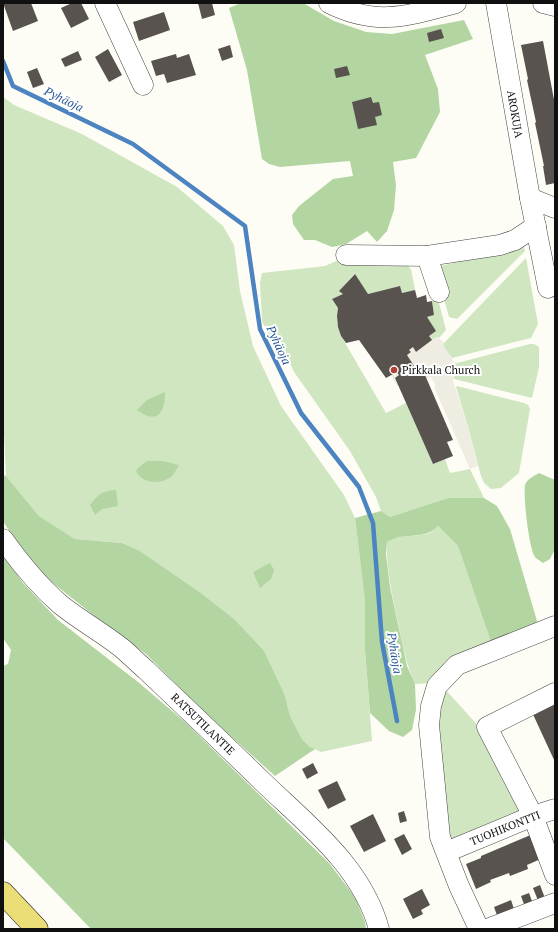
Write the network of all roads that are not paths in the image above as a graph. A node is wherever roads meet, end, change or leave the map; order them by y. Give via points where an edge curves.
1 (105, 3) edge
2 (328, 3) edge
3 (456, 3) edge
4 (496, 3) edge
5 (543, 3) edge
6 (555, 6) edge
7 (144, 85) dead end
8 (530, 198) junction
9 (555, 208) edge
10 (536, 226) junction
11 (346, 255) dead end
12 (427, 256) junction
13 (548, 288) dead end
14 (438, 292) dead end
15 (3, 539) edge
16 (554, 634) edge
17 (555, 693) edge
18 (555, 808) edge
19 (533, 816) junction
20 (456, 848) dead end
21 (555, 875) edge
22 (3, 893) edge
23 (555, 903) edge
24 (37, 929) edge
25 (379, 929) edge
26 (479, 929) edge
27 (486, 929) edge

1 - 7 street
2 - 3 street via 353,13 377,18 415,14
4 - 8 street, AROKUJA
5 - 6 street
8 - 9 street
8 - 10 street, AROKUJA
10 - 12 street via 515,240 500,245
10 - 13 street, AROKUJA
11 - 12 street
12 - 14 street
15 - 25 street, RATSUTILANTIE via 28,572 50,595 140,664 322,838 353,873
16 - 26 street via 458,665 437,686 431,706 429,725 440,836
17 - 19 street via 487,727
18 - 19 street, TUOHIKONTTI
19 - 20 street, TUOHIKONTTI
19 - 21 street
22 - 24 main road
23 - 27 street

